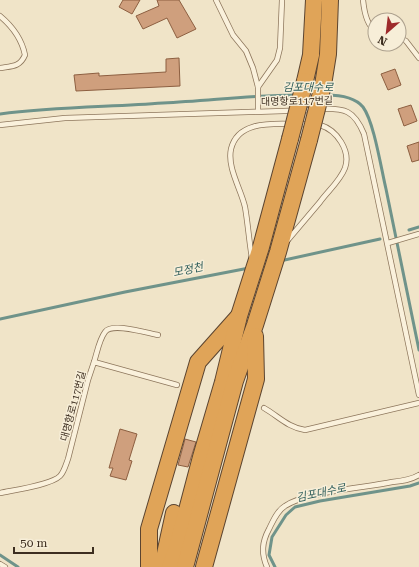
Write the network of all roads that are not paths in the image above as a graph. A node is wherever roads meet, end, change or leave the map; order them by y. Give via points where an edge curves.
1 (216, 0) edge
2 (282, 0) edge
3 (314, 0) edge
4 (330, 0) edge
5 (363, 0) edge
6 (0, 16) edge
7 (367, 18) edge
8 (407, 42) edge
9 (419, 58) edge
10 (0, 68) edge
11 (258, 89) junction
12 (258, 111) junction
13 (0, 125) edge
14 (419, 234) edge
15 (283, 242) junction
16 (388, 243) junction
17 (256, 247) junction
18 (240, 311) junction
19 (255, 325) junction
20 (158, 335) dead end
21 (94, 362) junction
22 (177, 385) dead end
23 (419, 395) edge
24 (419, 403) edge
25 (264, 408) dead end
26 (419, 475) edge
27 (0, 492) edge
28 (0, 564) edge
29 (5, 567) edge
30 (149, 567) edge
31 (155, 567) edge
32 (162, 567) edge
33 (170, 567) edge
34 (185, 567) edge
35 (193, 567) edge
36 (204, 567) edge
37 (267, 567) edge

1 - 11 lane via 233,35 246,51
2 - 11 lane via 277,60
3 - 17 highway, bridge via 312,55 290,139
4 - 15 highway, bridge via 328,54 323,85
5 - 7 lane
6 - 10 lane via 20,39 26,54 23,61 16,66
8 - 9 lane
11 - 12 lane
12 - 13 lane, 대명항로117번길 via 65,118
12 - 16 lane, 대명항로117번길 via 334,109 355,116 364,134
14 - 16 lane
15 - 17 lane via 341,176 345,167 345,149 340,139 320,125 270,124 249,128 235,139 231,149 232,168
15 - 19 highway
16 - 23 lane, 대명항로117번길
17 - 18 highway via 253,271
18 - 30 highway via 198,362 149,530
18 - 31 highway via 206,368 158,534
18 - 32 highway via 210,385 167,540
18 - 33 highway via 223,382
19 - 34 highway via 235,381
19 - 35 highway via 247,373
19 - 36 highway via 256,379
20 - 21 lane via 125,328 111,328 105,332
21 - 22 lane, 대명항로117번길
21 - 27 lane, 대명항로117번길 via 68,459 60,476 44,484
24 - 25 lane via 305,430 290,426
26 - 37 lane via 413,479 318,494 283,507 266,534 263,558
28 - 29 lane

